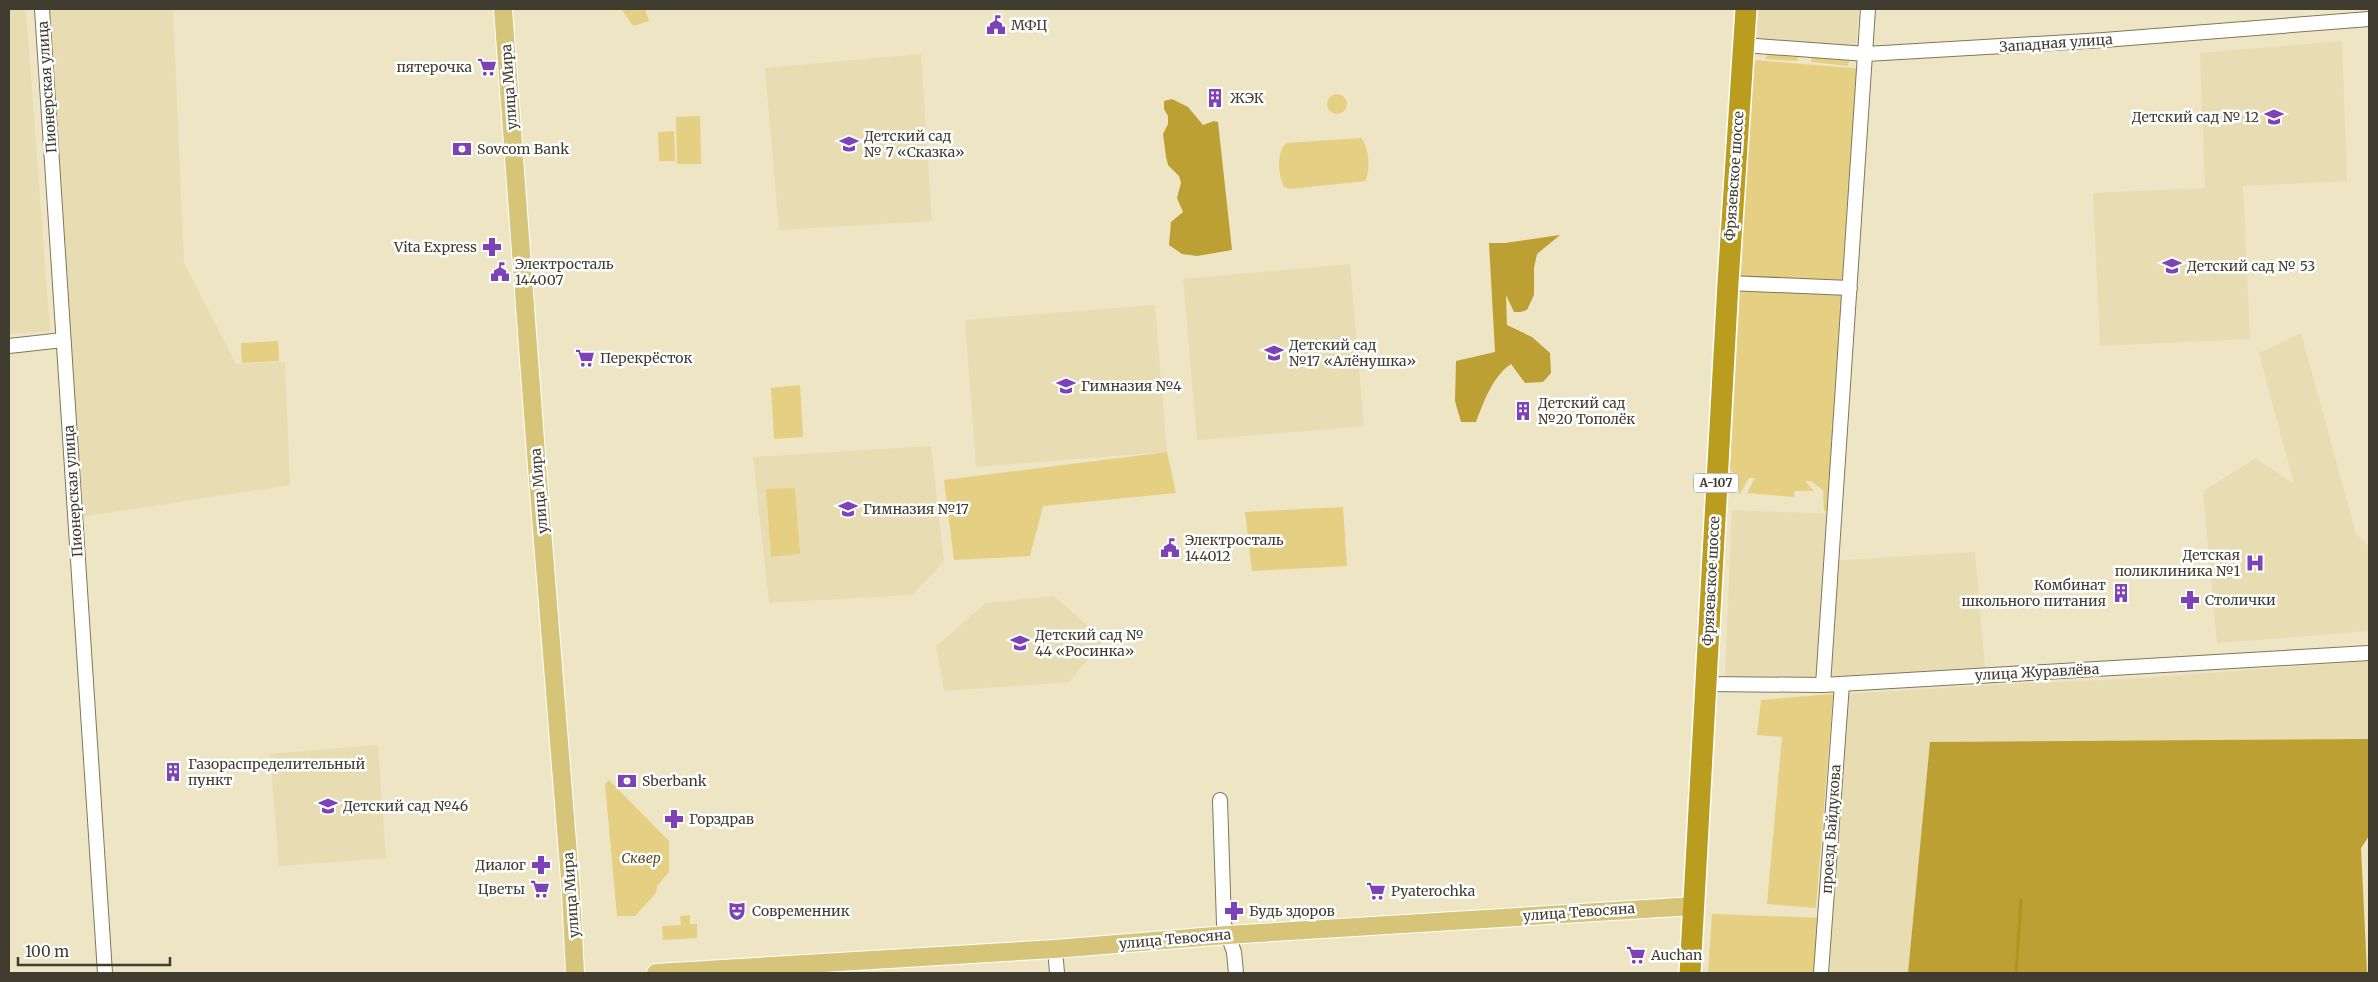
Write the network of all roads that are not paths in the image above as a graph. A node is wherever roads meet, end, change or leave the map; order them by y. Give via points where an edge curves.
1 (42, 9) edge
2 (503, 9) edge
3 (1746, 9) edge
4 (1868, 9) edge
5 (2369, 19) edge
6 (1743, 45) junction
7 (1866, 54) junction
8 (1728, 283) junction
9 (1850, 288) junction
10 (63, 340) junction
11 (9, 346) edge
12 (2369, 654) edge
13 (1705, 684) junction
14 (1842, 684) junction
15 (1823, 685) junction
16 (1220, 800) dead end
17 (1694, 906) junction
18 (1227, 935) junction
19 (1055, 949) junction
20 (804, 969) edge
21 (105, 973) edge
22 (575, 973) edge
23 (656, 973) edge
24 (1056, 973) edge
25 (1236, 973) edge
26 (1690, 973) edge
27 (1821, 973) edge

1 - 10 street, Пионерская улица
2 - 22 main road, улица Мира
3 - 6 highway, Фрязевское шоссе / А-107
4 - 7 street
5 - 7 street, Западная улица via 2104,40
6 - 7 street, Западная улица
6 - 8 highway, Фрязевское шоссе / А-107
7 - 9 street
8 - 9 street
8 - 13 highway, Фрязевское шоссе / А-107
9 - 15 street
10 - 11 street
10 - 21 street, Пионерская улица
12 - 14 street, улица Журавлёва
13 - 15 street, улица Журавлёва
13 - 17 highway, Фрязевское шоссе / А-107
14 - 15 street, улица Журавлёва
14 - 27 street, проезд Байдукова
16 - 18 street via 1222,898
17 - 18 main road, улица Тевосяна
17 - 26 highway, Фрязевское шоссе / А-107
18 - 19 main road, улица Тевосяна
18 - 25 street via 1234,952
19 - 20 main road, улица Тевосяна
19 - 24 street
20 - 23 main road, улица Тевосяна

